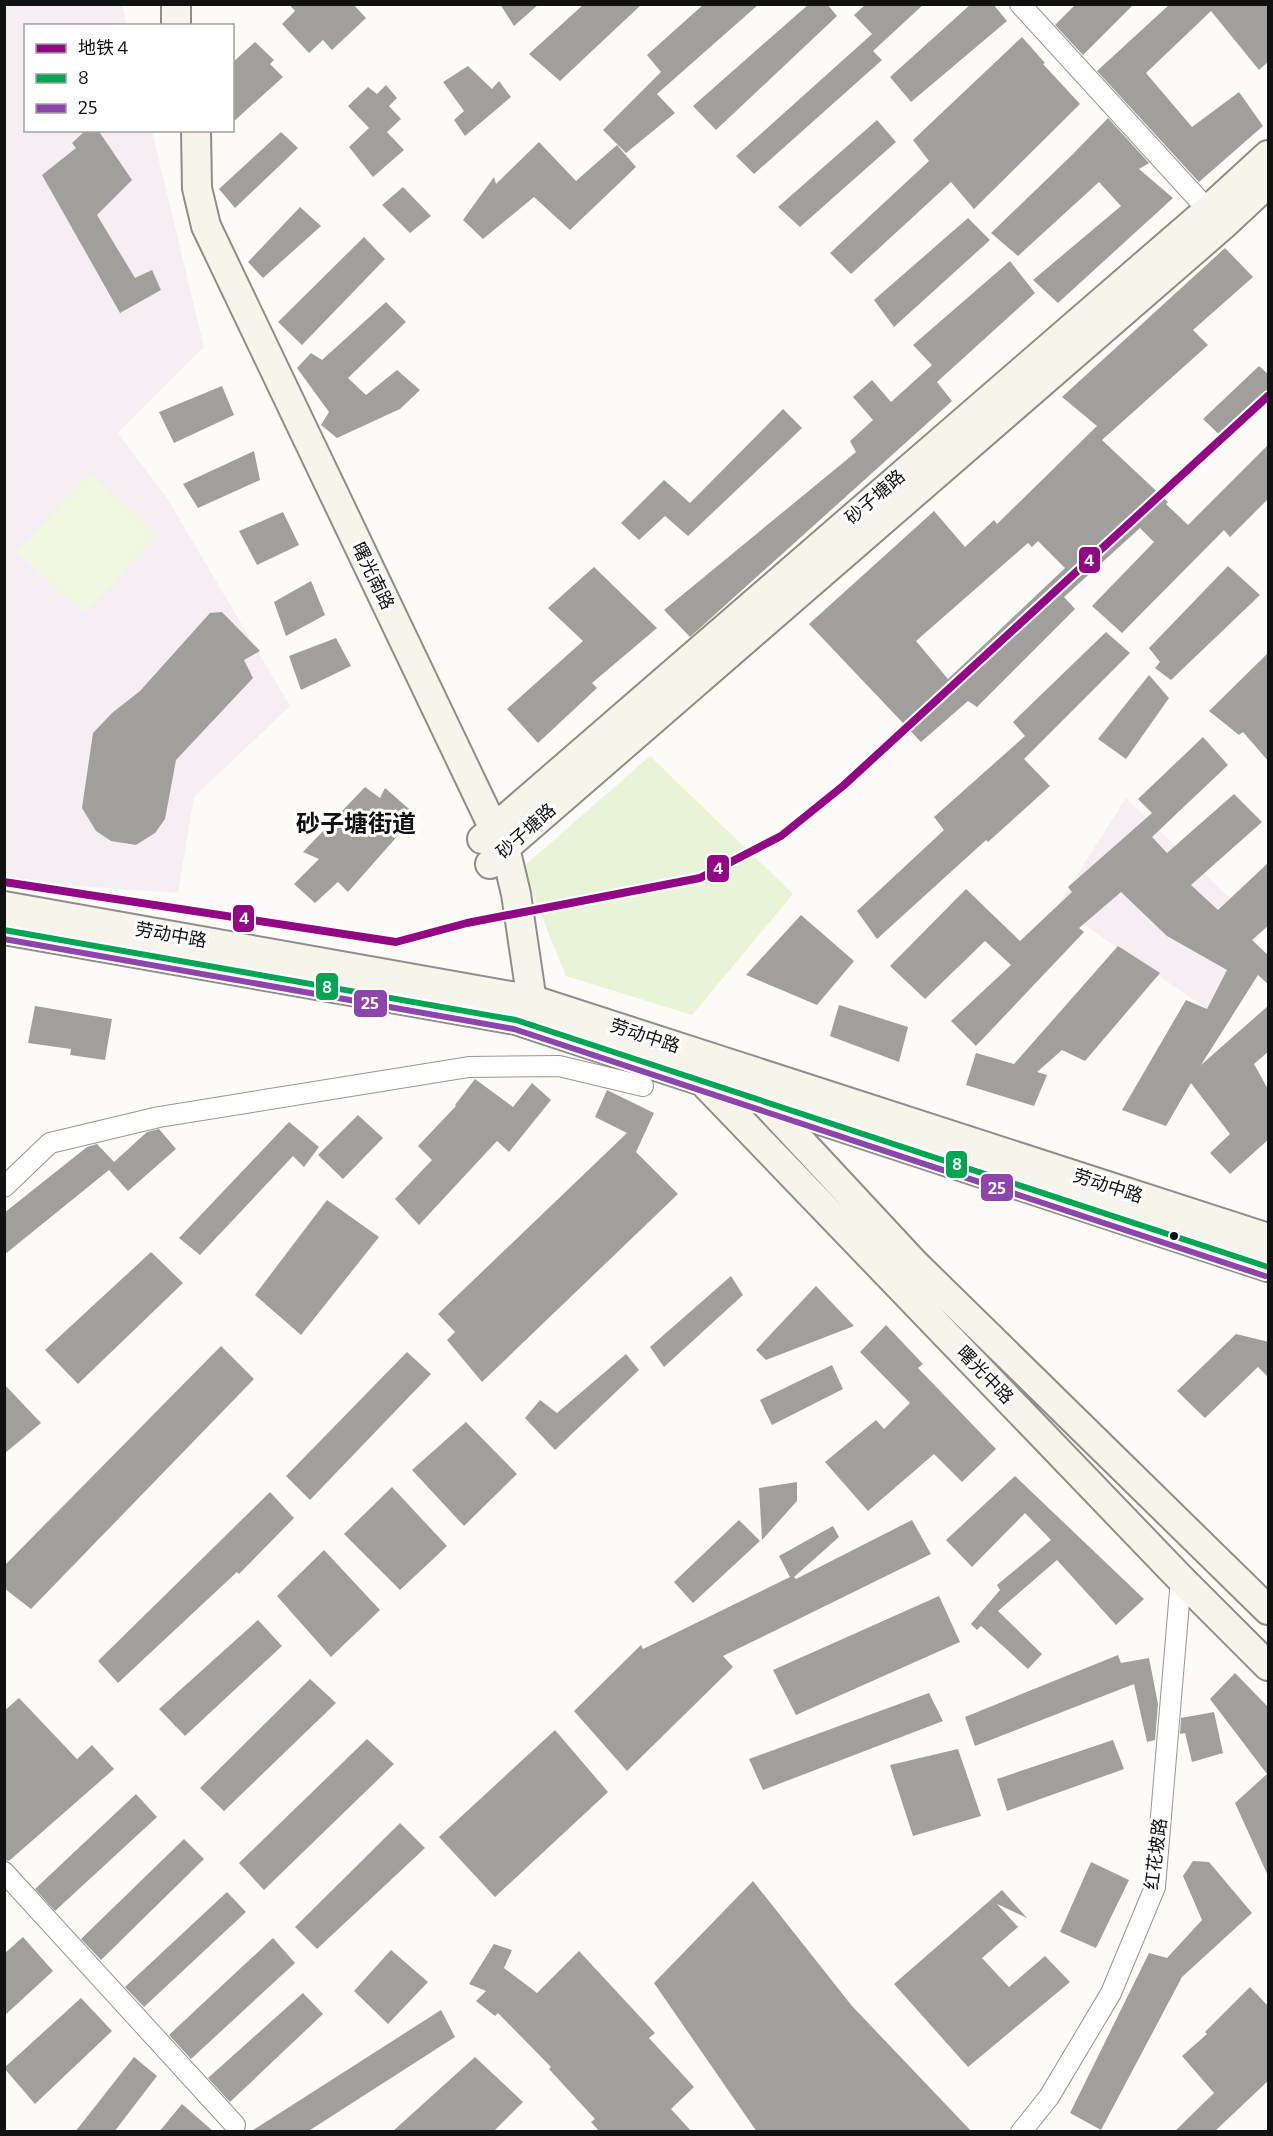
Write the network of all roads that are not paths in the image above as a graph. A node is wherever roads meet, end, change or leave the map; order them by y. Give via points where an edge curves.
1 (176, 4) edge
2 (195, 4) edge
3 (1020, 4) edge
4 (176, 24) edge
5 (196, 24) edge
6 (179, 132) edge
7 (196, 132) edge
8 (1269, 155) edge
9 (1269, 183) edge
10 (1208, 210) junction
11 (492, 845) junction
12 (4, 906) edge
13 (4, 930) edge
14 (524, 1011) junction
15 (731, 1064) junction
16 (704, 1082) junction
17 (643, 1086) dead end
18 (764, 1102) junction
19 (4, 1187) edge
20 (1269, 1238) edge
21 (1269, 1267) edge
22 (1181, 1579) junction
23 (1269, 1610) edge
24 (1269, 1666) edge
25 (4, 1872) edge
26 (235, 2125) dead end
27 (1021, 2132) edge

1 - 4 main road
2 - 5 main road
3 - 10 street
6 - 11 main road, 曙光南路 via 182,194 192,233
7 - 11 main road, 曙光南路 via 197,188 206,226
8 - 10 main road, 砂子塘路
9 - 11 main road, 砂子塘路
10 - 11 main road, 砂子塘路
11 - 14 main road, 曙光南路 via 516,894
12 - 14 main road, 劳动中路
13 - 14 main road, 劳动中路
14 - 15 main road, 劳动中路
14 - 16 main road, 劳动中路
15 - 18 main road, 曙光中路
15 - 20 main road, 劳动中路
16 - 18 main road, 劳动中路
16 - 22 main road, 曙光中路
17 - 19 street via 559,1066 446,1070 159,1116 50,1143
18 - 21 main road, 劳动中路
18 - 23 main road, 曙光中路 via 914,1263
22 - 24 main road, 曙光中路
22 - 27 street, 红花坡路 via 1155,1887 1111,1993 1049,2097
25 - 26 street

